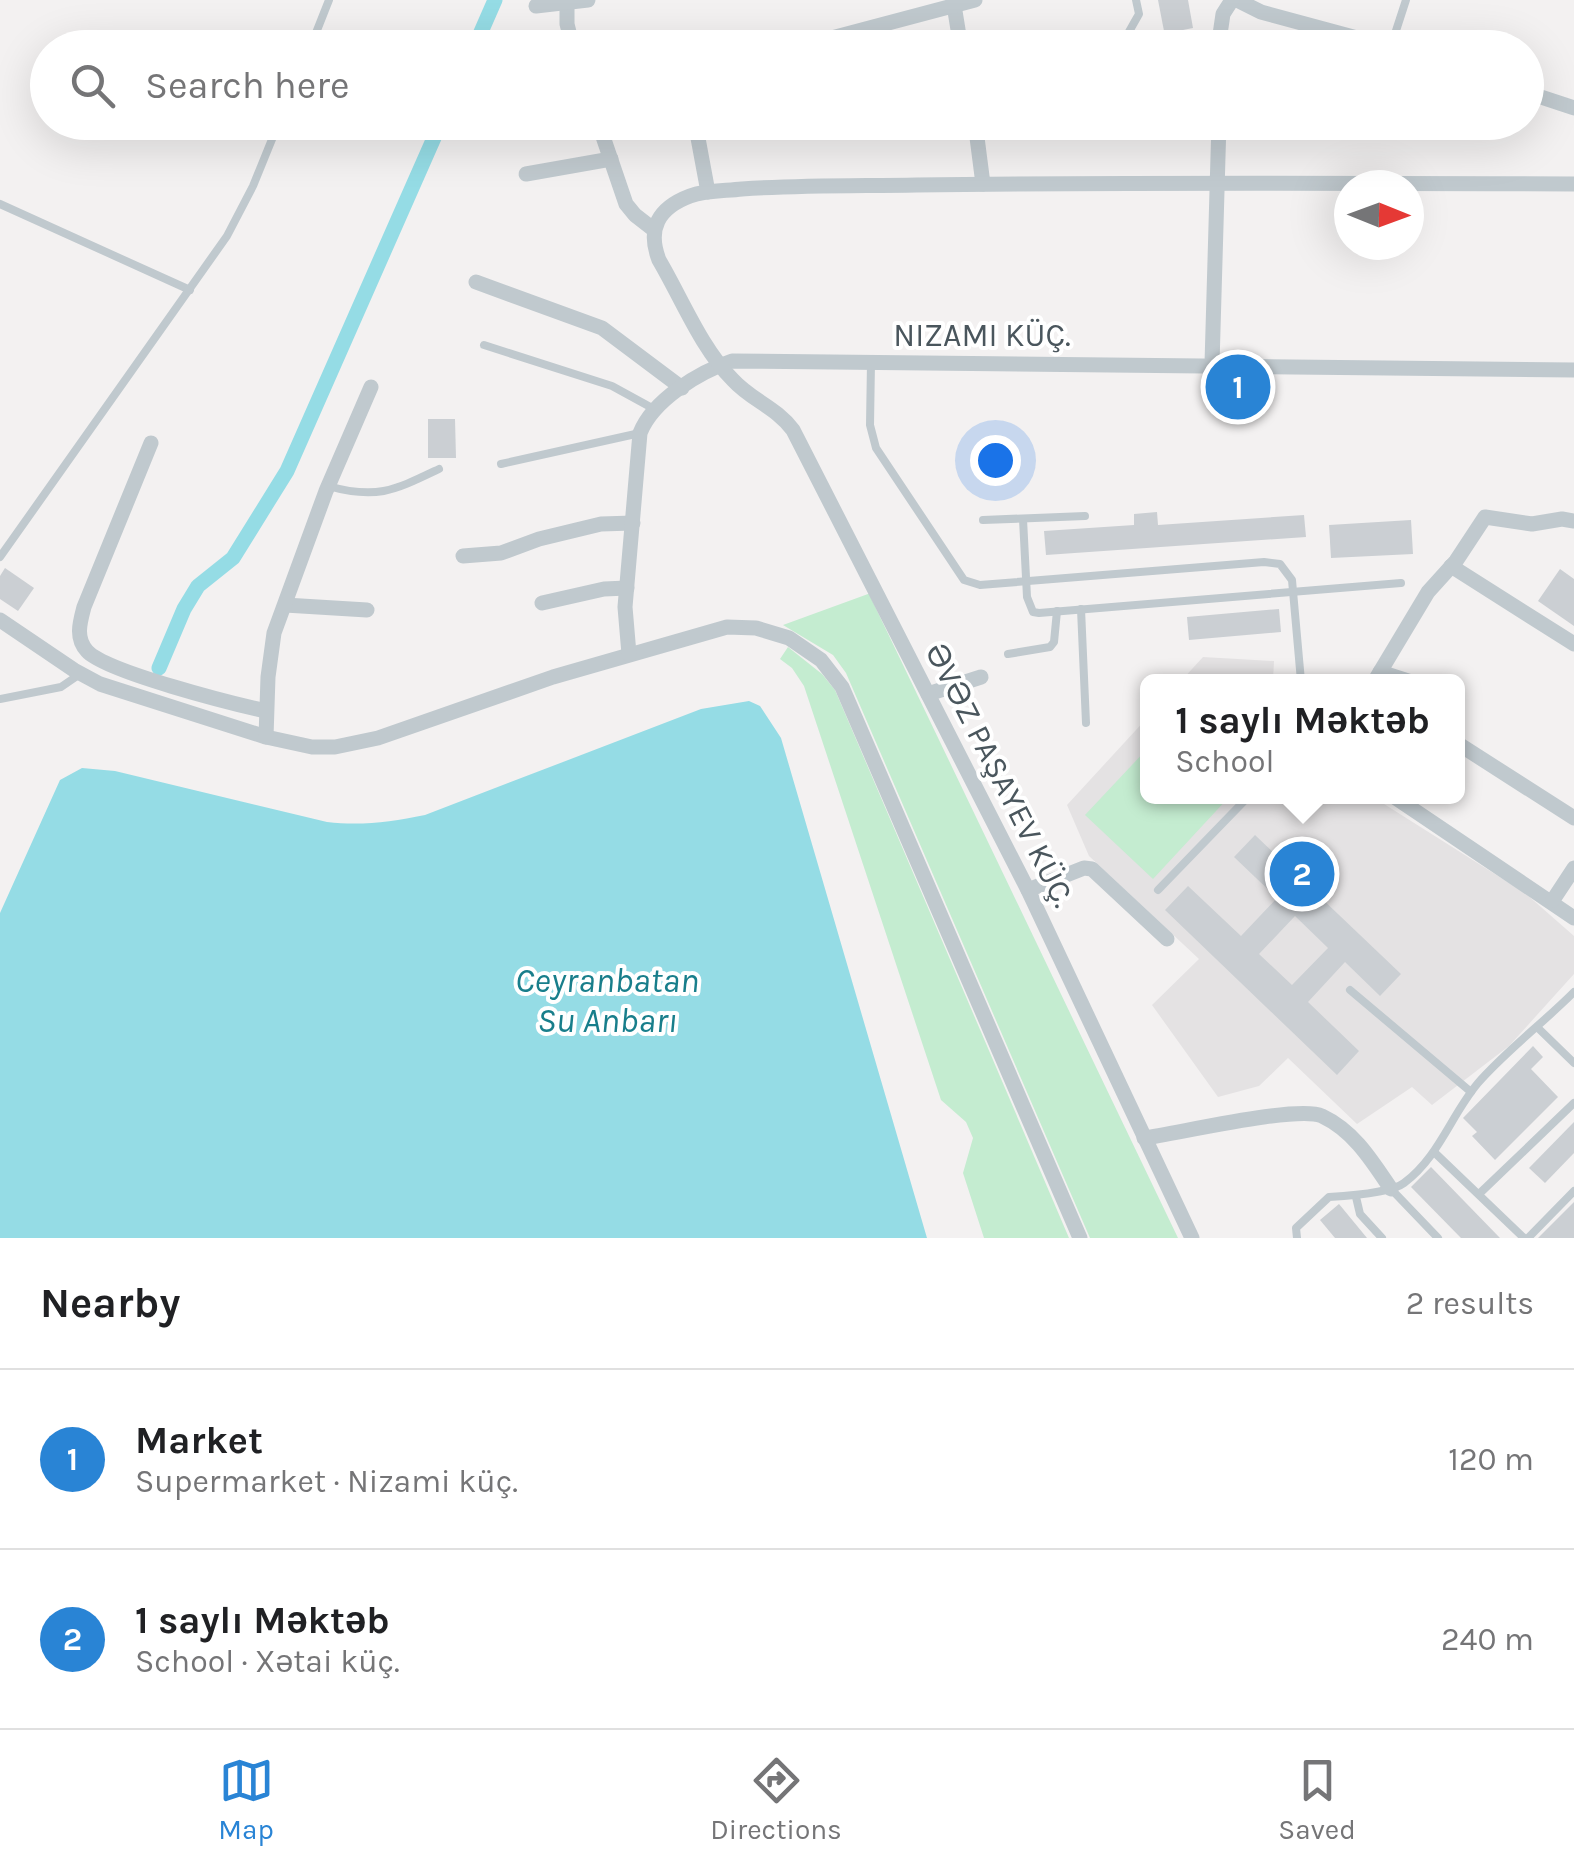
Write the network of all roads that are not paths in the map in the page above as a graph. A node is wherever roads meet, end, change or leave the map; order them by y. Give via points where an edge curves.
1 (329, 0) edge
2 (588, 0) edge
3 (975, 0) edge
4 (1136, 0) edge
5 (1234, 0) edge
6 (1406, 0) edge
7 (567, 2) edge
8 (954, 5) junction
9 (536, 6) dead end
10 (317, 30) edge
11 (571, 30) edge
12 (861, 30) edge
13 (959, 30) edge
14 (1130, 30) edge
15 (1221, 30) edge
16 (1329, 30) edge
17 (1398, 30) edge
18 (1544, 98) edge
19 (1574, 108) edge
20 (271, 140) edge
21 (604, 140) edge
22 (698, 140) edge
23 (978, 140) edge
24 (1218, 140) edge
25 (611, 159) junction
26 (526, 174) dead end
27 (1216, 183) junction
28 (984, 184) junction
29 (1574, 184) edge
30 (708, 192) junction
31 (0, 204) edge
32 (653, 229) junction
33 (476, 282) dead end
34 (190, 290) junction
35 (484, 345) dead end
36 (871, 362) junction
37 (1212, 364) junction
38 (720, 365) junction
39 (1574, 370) edge
40 (371, 387) dead end
41 (682, 388) junction
42 (654, 409) junction
43 (640, 434) junction
44 (151, 444) dead end
45 (501, 464) dead end
46 (438, 468) dead end
47 (328, 486) junction
48 (1086, 516) dead end
49 (1023, 518) junction
50 (983, 520) dead end
51 (1574, 522) edge
52 (634, 523) junction
53 (463, 556) dead end
54 (0, 557) edge
55 (1451, 566) junction
56 (1025, 580) junction
57 (1401, 583) dead end
58 (627, 588) junction
59 (1294, 594) junction
60 (542, 602) dead end
61 (284, 605) junction
62 (367, 610) dead end
63 (1081, 610) junction
64 (1057, 611) junction
65 (0, 620) edge
66 (1574, 644) edge
67 (630, 654) junction
68 (1008, 654) dead end
69 (80, 674) junction
70 (1300, 674) edge
71 (1379, 674) edge
72 (981, 677) dead end
73 (928, 694) junction
74 (0, 699) edge
75 (266, 711) junction
76 (1086, 724) dead end
77 (266, 737) junction
78 (1465, 748) edge
79 (1241, 804) edge
80 (1405, 804) edge
81 (1574, 818) edge
82 (1574, 868) edge
83 (1028, 890) junction
84 (1158, 890) dead end
85 (1553, 900) junction
86 (1574, 918) edge
87 (1168, 939) dead end
88 (1350, 990) dead end
89 (1574, 992) edge
90 (1538, 1028) junction
91 (1574, 1063) edge
92 (1471, 1092) junction
93 (1574, 1102) edge
94 (1144, 1138) junction
95 (1434, 1152) junction
96 (1391, 1189) junction
97 (1574, 1190) edge
98 (1479, 1194) junction
99 (1356, 1197) junction
100 (1080, 1238) edge
101 (1192, 1238) edge
102 (1296, 1238) edge
103 (1382, 1238) edge
104 (1438, 1238) edge
105 (1526, 1238) edge

1 - 10 lane
2 - 7 street
3 - 8 street
4 - 14 lane via 1139,14
5 - 15 street
5 - 16 street
6 - 17 lane
7 - 9 street
7 - 11 street
8 - 12 street
8 - 13 street
18 - 19 street
20 - 34 lane via 240,212
21 - 25 street
22 - 30 street
23 - 28 street
24 - 27 street
25 - 26 street
25 - 32 street via 626,204
27 - 28 street
27 - 29 street
27 - 37 street
28 - 30 street
30 - 32 street via 669,206
31 - 34 lane
32 - 38 street, ƏVƏZ PAŞAYEV KÜÇ. via 660,260
33 - 41 street via 602,328
34 - 54 lane
35 - 42 lane via 612,386
36 - 37 street, NIZAMI KÜÇ.
36 - 38 street, NIZAMI KÜÇ. via 764,359
36 - 56 lane via 876,448 958,574 980,585
37 - 39 street, NIZAMI KÜÇ.
38 - 41 street, NIZAMI KÜÇ.
38 - 73 street, ƏVƏZ PAŞAYEV KÜÇ. via 793,430
40 - 47 street
41 - 42 street, NIZAMI KÜÇ.
42 - 43 street, NIZAMI KÜÇ.
43 - 45 lane
43 - 52 street, NIZAMI KÜÇ.
44 - 75 street via 84,606 82,642 94,658
46 - 47 lane via 374,494
47 - 61 street
48 - 49 lane
49 - 50 lane
49 - 56 lane
51 - 55 street via 1485,517
52 - 53 street via 602,524 501,554
52 - 58 street, NIZAMI KÜÇ.
55 - 66 street
55 - 71 street
56 - 59 lane via 1264,562 1287,570
56 - 64 lane via 1034,612
57 - 59 lane
58 - 60 street
58 - 67 street, NIZAMI KÜÇ.
59 - 63 lane
59 - 70 lane
61 - 62 street
61 - 75 street via 270,653
63 - 64 lane
63 - 76 lane
64 - 68 lane via 1050,647
65 - 69 street
67 - 77 street via 356,744 312,747
67 - 100 street via 742,626 788,638 833,672
69 - 74 lane via 61,687
69 - 77 street
72 - 73 street
73 - 83 street, ƏVƏZ PAŞAYEV KÜÇ.
75 - 77 street
78 - 81 street
79 - 84 lane
80 - 85 street
82 - 85 street
83 - 87 street via 1092,870
83 - 94 street, ƏVƏZ PAŞAYEV KÜÇ.
85 - 86 street
88 - 92 lane
89 - 90 lane
90 - 91 lane
90 - 92 lane
92 - 95 lane
93 - 98 lane
94 - 96 street via 1315,1114 1357,1140
94 - 101 street, ƏVƏZ PAŞAYEV KÜÇ.
95 - 96 lane
95 - 98 lane
96 - 99 lane
96 - 104 lane
97 - 105 lane
98 - 105 lane
99 - 102 lane via 1322,1201 1296,1228
99 - 103 lane via 1360,1214

